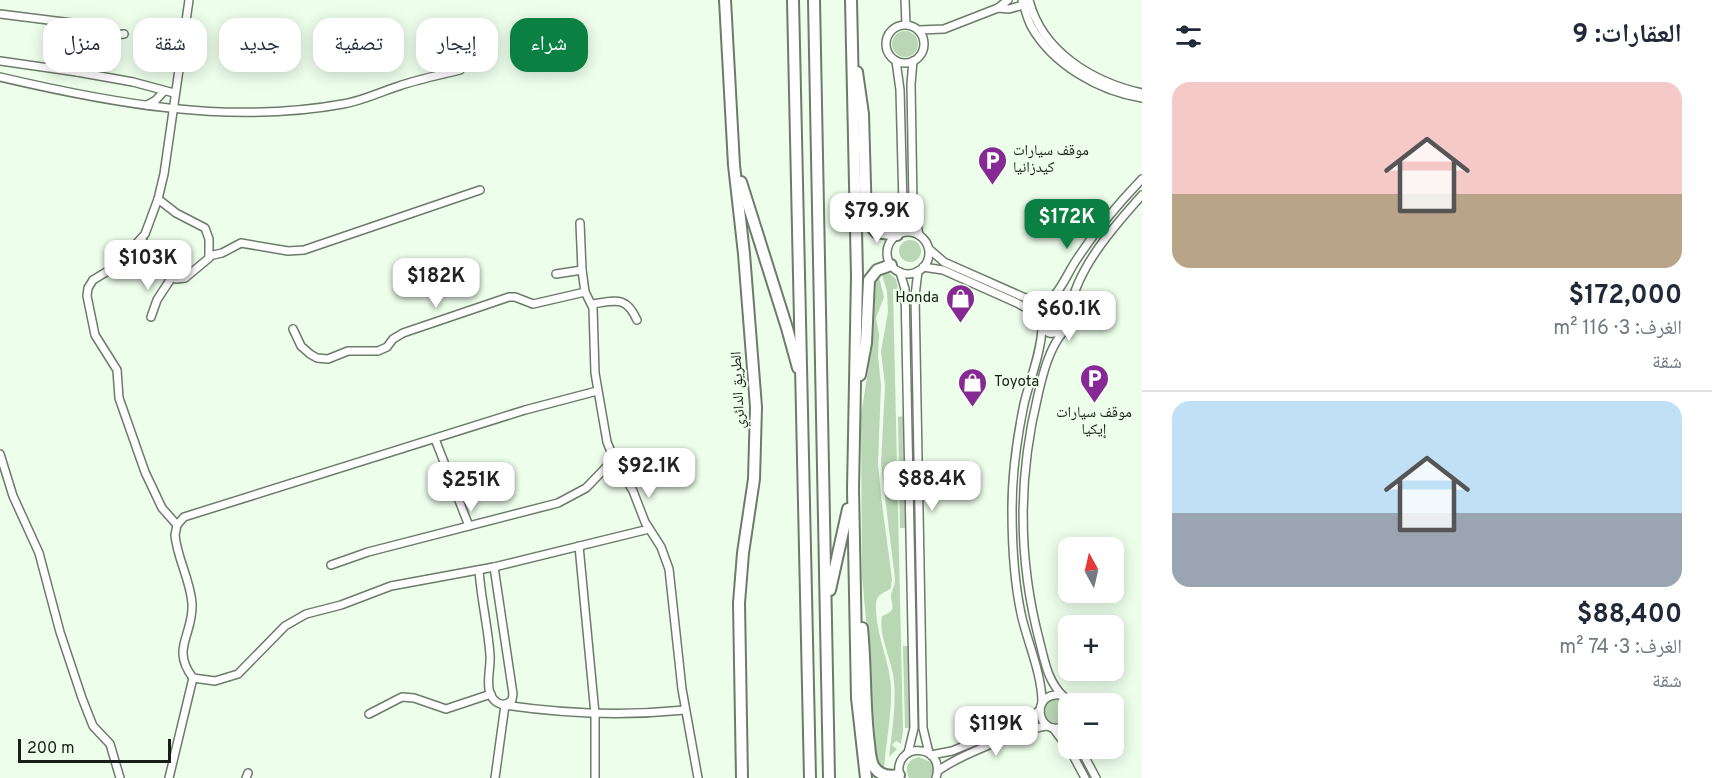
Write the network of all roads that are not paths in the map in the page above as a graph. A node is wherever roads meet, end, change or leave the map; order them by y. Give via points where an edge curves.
1 (189, 0) edge
2 (725, 0) edge
3 (793, 0) edge
4 (814, 0) edge
5 (850, 0) edge
6 (904, 0) edge
7 (1008, 0) edge
8 (1025, 2) edge
9 (998, 8) junction
10 (0, 14) edge
11 (43, 19) edge
12 (906, 24) junction
13 (944, 29) junction
14 (919, 30) junction
15 (121, 33) edge
16 (124, 33) dead end
17 (925, 45) junction
18 (852, 53) junction
19 (1062, 58) junction
20 (0, 61) edge
21 (896, 61) junction
22 (913, 62) junction
23 (43, 67) edge
24 (77, 72) edge
25 (452, 72) edge
26 (0, 77) edge
27 (164, 91) junction
28 (174, 93) junction
29 (1142, 93) edge
30 (1142, 98) edge
31 (146, 105) junction
32 (172, 108) junction
33 (734, 165) junction
34 (1142, 179) edge
35 (480, 190) dead end
36 (1142, 195) edge
37 (158, 199) junction
38 (580, 223) dead end
39 (898, 235) junction
40 (919, 235) junction
41 (141, 239) junction
42 (929, 249) junction
43 (210, 256) junction
44 (896, 268) junction
45 (921, 269) junction
46 (582, 270) junction
47 (556, 274) dead end
48 (172, 277) junction
49 (585, 292) junction
50 (1049, 299) junction
51 (592, 304) junction
52 (1071, 307) junction
53 (152, 317) dead end
54 (1037, 319) junction
55 (637, 320) dead end
56 (1042, 328) junction
57 (293, 330) dead end
58 (1063, 332) junction
59 (803, 387) junction
60 (855, 387) junction
61 (597, 391) junction
62 (435, 439) junction
63 (0, 454) edge
64 (614, 459) junction
65 (853, 489) junction
66 (177, 525) junction
67 (470, 526) junction
68 (650, 528) junction
69 (579, 546) junction
70 (331, 565) dead end
71 (494, 567) junction
72 (479, 570) junction
73 (826, 605) junction
74 (855, 606) junction
75 (193, 678) junction
76 (1060, 693) edge
77 (490, 694) junction
78 (1058, 695) edge
79 (505, 705) junction
80 (1041, 706) junction
81 (685, 710) junction
82 (369, 714) dead end
83 (595, 714) junction
84 (1050, 727) junction
85 (1058, 728) edge
86 (1058, 736) edge
87 (908, 753) junction
88 (930, 754) junction
89 (1074, 759) edge
90 (1086, 759) edge
91 (937, 775) edge
92 (899, 776) edge
93 (120, 778) edge
94 (169, 778) edge
95 (495, 778) edge
96 (595, 778) edge
97 (698, 778) edge
98 (741, 778) edge
99 (810, 778) edge
100 (830, 778) edge
101 (866, 778) edge
102 (1085, 778) edge
103 (1096, 778) edge

1 - 28 street
2 - 33 highway, الطريق الدائري
3 - 59 highway
4 - 73 highway
5 - 18 highway
6 - 12 street
7 - 9 street
8 - 9 street via 1009,9
8 - 19 street via 1033,30
9 - 13 street
10 - 11 street
12 - 14 street
12 - 21 street via 892,29 888,35 886,50
13 - 14 street
13 - 17 street
14 - 17 street
15 - 16 street
17 - 22 street
18 - 39 highway via 863,107 866,221 876,232
18 - 60 highway via 857,271
19 - 29 street via 1102,80
19 - 30 street via 1078,74 1099,85
20 - 23 street
21 - 22 street
21 - 39 street via 903,205
22 - 40 street via 913,204
24 - 27 street
25 - 32 street via 362,100 309,110 255,113
26 - 31 street
27 - 28 street
27 - 31 street
28 - 32 street
31 - 32 street
32 - 37 street
33 - 59 highway via 788,328
33 - 98 highway, الطريق الدائري via 756,415 753,488 739,603
34 - 50 street via 1103,223
35 - 43 street via 304,250 241,243
36 - 52 street via 1086,268 1076,285
37 - 41 street
37 - 43 street via 205,228
38 - 46 street
39 - 40 street
39 - 44 street via 888,249 889,260
40 - 42 street
41 - 48 street
41 - 66 street via 116,266 93,280 87,296 95,335 117,370 119,398 148,478 162,508
42 - 45 street
42 - 50 street via 944,262 1001,288 1030,299
43 - 48 street via 185,278
44 - 45 street via 912,273
44 - 60 highway via 877,270 869,280 865,355
44 - 87 street via 905,290 914,718
45 - 54 street via 938,268 1026,308
45 - 88 street via 915,296 923,729
46 - 47 street
46 - 49 street
48 - 53 street via 157,300
49 - 51 street
49 - 57 street via 533,304 509,297 403,333 381,351 348,351 328,359 310,354
50 - 52 street via 1061,299
50 - 54 street via 1039,308
51 - 55 street via 623,302
51 - 61 street
52 - 58 street via 1073,318
54 - 56 street
56 - 58 street via 1054,334
56 - 80 street via 1020,424 1012,507 1018,594 1041,685
58 - 76 street via 1052,348 1031,426 1023,536 1032,613 1049,676
59 - 99 highway
60 - 65 highway
61 - 62 street
61 - 64 street
62 - 66 street via 190,514
62 - 67 street
63 - 93 street via 13,496 39,553 85,706 93,726 110,744
64 - 67 street via 591,484 567,499
64 - 68 street
65 - 73 highway
65 - 74 highway
66 - 75 street via 175,538 192,607 182,656
67 - 70 street
68 - 69 street
68 - 81 street via 671,577
69 - 71 street
69 - 83 street
71 - 72 street
71 - 79 street via 513,694
72 - 75 street via 391,586 306,614 285,626 238,674 214,681
72 - 77 street via 490,656
73 - 100 highway
74 - 92 highway via 862,627 872,762 882,774
74 - 101 highway via 858,713
75 - 94 street
77 - 79 street
77 - 82 street via 446,709 402,698
78 - 80 street
79 - 83 street
79 - 95 street
80 - 84 street via 1040,717
80 - 88 street via 1021,723 947,752
81 - 83 street
81 - 97 street
83 - 96 street
84 - 85 street
84 - 86 street
84 - 91 street via 1025,731 961,758
87 - 88 street via 919,750
87 - 92 street via 901,760
88 - 91 street via 936,762
89 - 102 street
90 - 103 street

